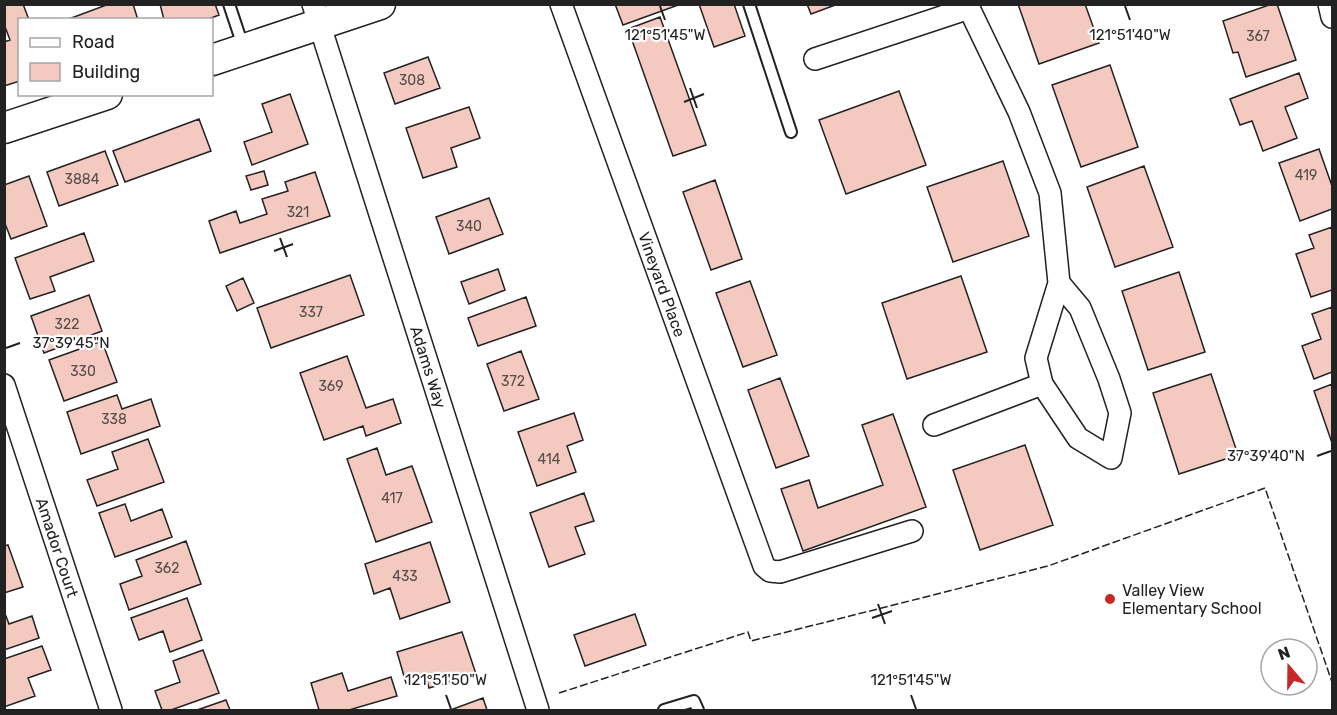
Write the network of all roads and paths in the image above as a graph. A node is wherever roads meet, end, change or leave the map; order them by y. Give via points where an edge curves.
1 (229, 4) edge
2 (380, 4) edge
3 (561, 4) edge
4 (749, 4) edge
5 (1329, 4) edge
6 (968, 6) edge
7 (317, 14) edge
8 (1332, 17) edge
9 (244, 49) junction
10 (815, 59) dead end
11 (213, 60) edge
12 (101, 96) edge
13 (4, 128) edge
14 (791, 132) dead end
15 (1059, 283) junction
16 (1042, 384) junction
17 (4, 385) edge
18 (934, 424) dead end
19 (912, 531) dead end
20 (111, 711) edge
21 (538, 711) edge
22 (664, 711) edge
23 (698, 711) edge

1 - 9 lane
2 - 7 street
3 - 19 street, Vineyard Place via 764,566 780,572
4 - 14 lane
5 - 8 street
6 - 10 street
6 - 15 street via 1019,112 1050,193
7 - 9 street
7 - 21 street, Adams Way
9 - 11 street
12 - 13 street
15 - 16 street via 1036,358
15 - 16 street via 1080,308 1120,413 1111,458 1078,438
16 - 18 street
17 - 20 street, Amador Court
22 - 23 lane via 694,700

